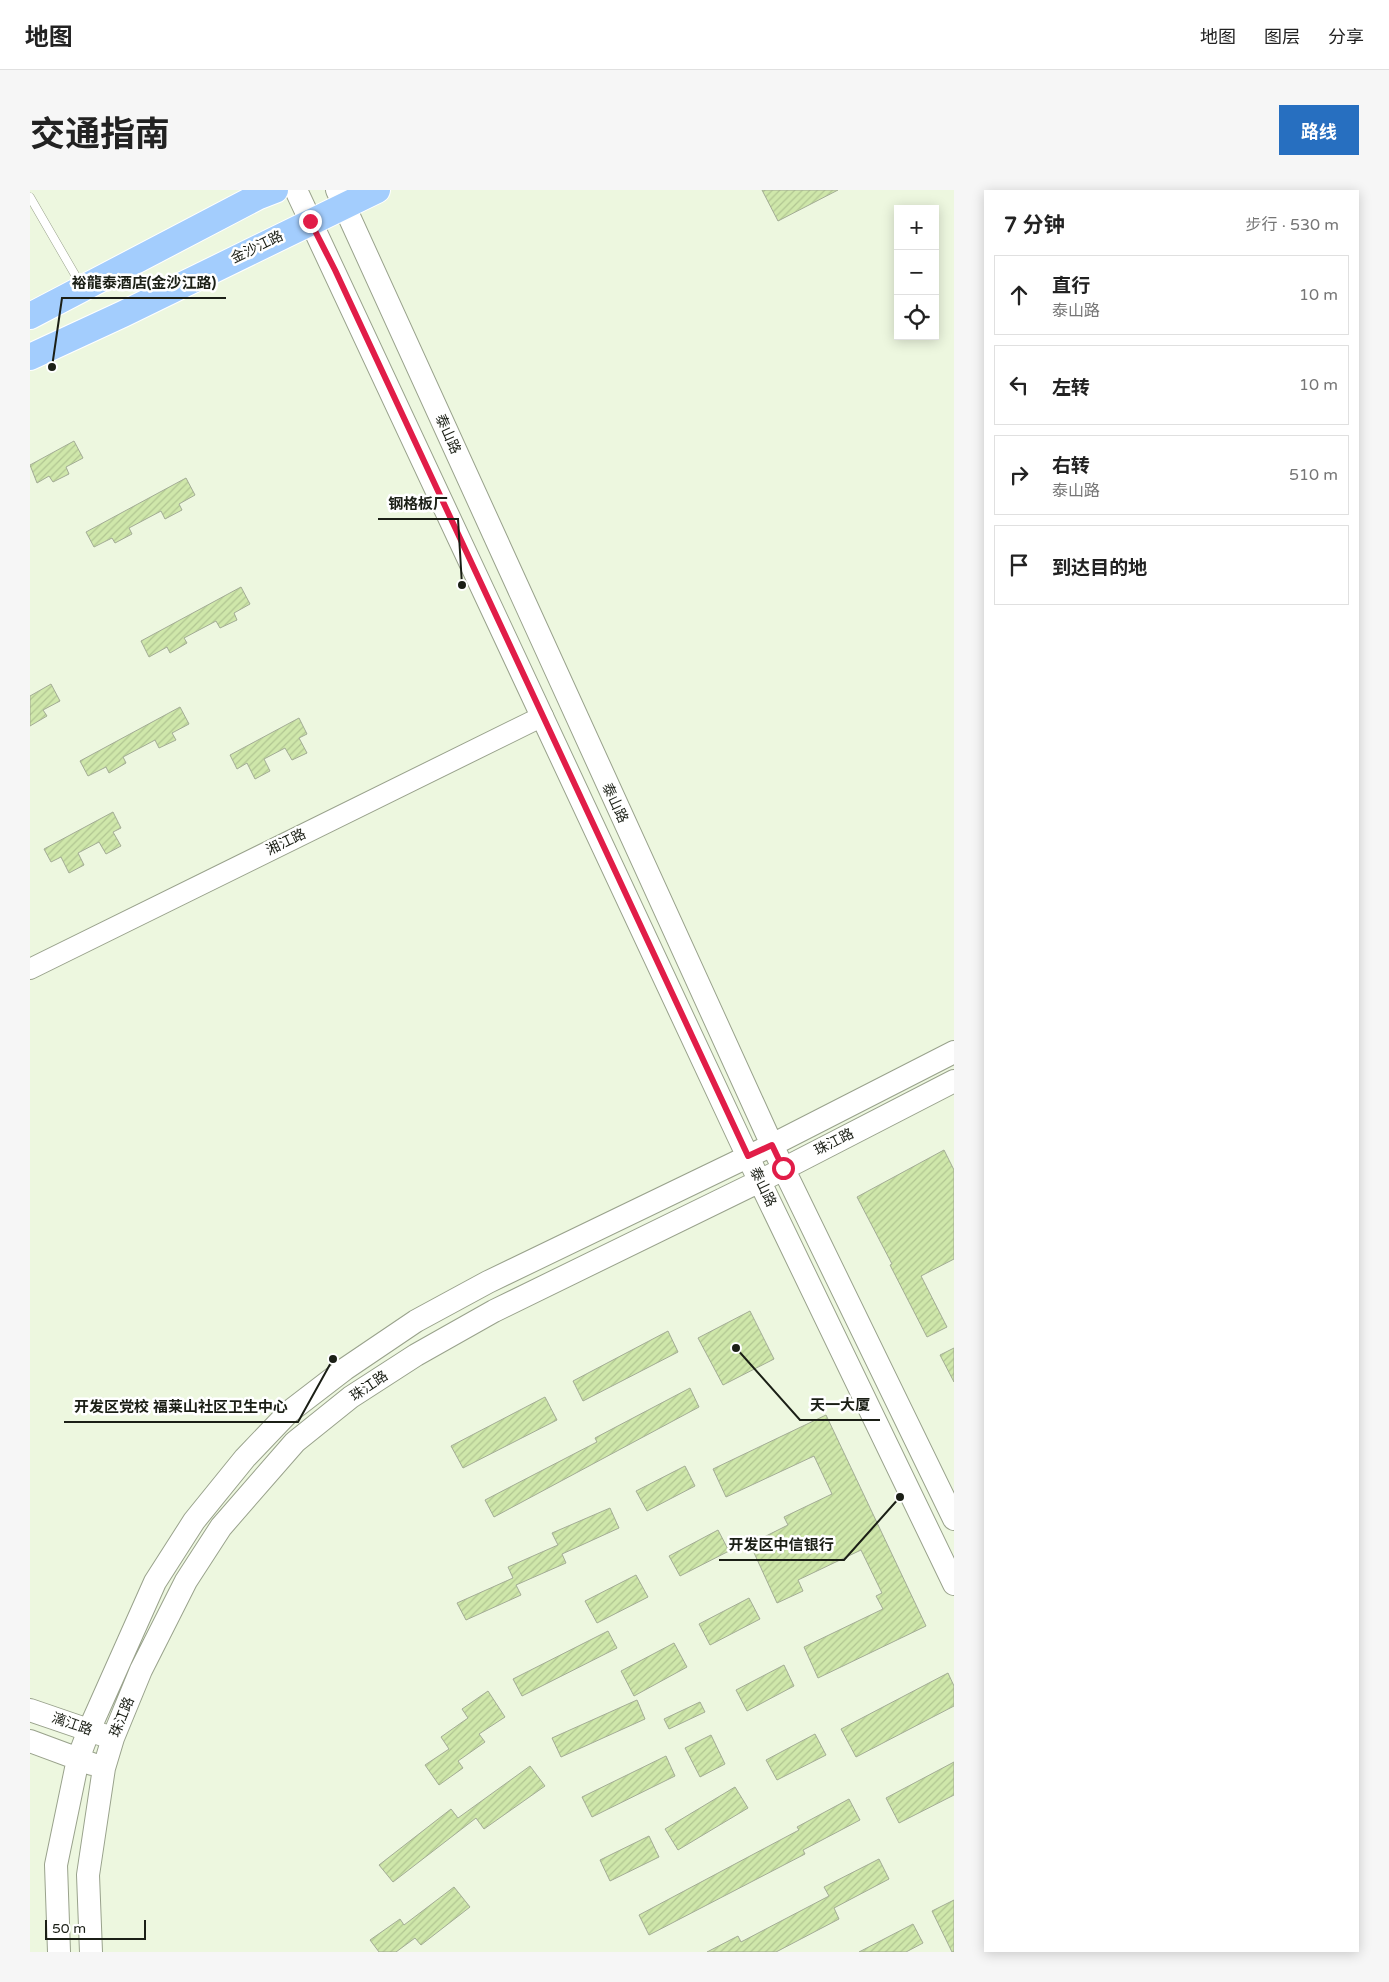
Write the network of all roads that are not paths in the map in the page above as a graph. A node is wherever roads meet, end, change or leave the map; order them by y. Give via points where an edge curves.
1 (275, 190) edge
2 (296, 190) edge
3 (377, 190) edge
4 (30, 196) edge
5 (341, 198) edge
6 (310, 221) junction
7 (83, 289) junction
8 (30, 316) edge
9 (30, 356) edge
10 (543, 716) junction
11 (30, 969) edge
12 (954, 1052) edge
13 (954, 1081) edge
14 (772, 1145) junction
15 (748, 1156) junction
16 (783, 1168) junction
17 (760, 1181) junction
18 (954, 1519) edge
19 (954, 1584) edge
20 (30, 1710) edge
21 (89, 1730) junction
22 (113, 1738) junction
23 (30, 1741) edge
24 (78, 1759) junction
25 (104, 1768) junction
26 (60, 1952) edge
27 (91, 1952) edge

1 - 7 main road
2 - 6 main road, 泰山路
3 - 5 main road, 金沙江路
4 - 7 lane
5 - 6 main road, 金沙江路
5 - 14 main road, 泰山路
6 - 9 main road, 金沙江路 via 123,314
6 - 10 main road, 泰山路
7 - 8 main road
10 - 11 street, 湘江路
10 - 15 main road, 泰山路
12 - 14 main road
13 - 16 main road, 珠江路
14 - 15 main road
14 - 16 main road, 泰山路
15 - 17 main road, 泰山路
15 - 21 main road via 488,1282 416,1321 289,1412 244,1458 174,1551 155,1582
16 - 17 main road, 珠江路
16 - 18 main road, 泰山路
17 - 19 main road, 泰山路
17 - 22 main road, 珠江路 via 494,1312 416,1355 351,1397 295,1442 221,1527 186,1581 141,1670
20 - 21 main road, 漓江路
21 - 22 main road, 漓江路
21 - 24 main road
22 - 25 main road, 珠江路
23 - 24 main road
24 - 25 main road
24 - 26 main road via 56,1865
25 - 27 main road, 珠江路 via 88,1876

